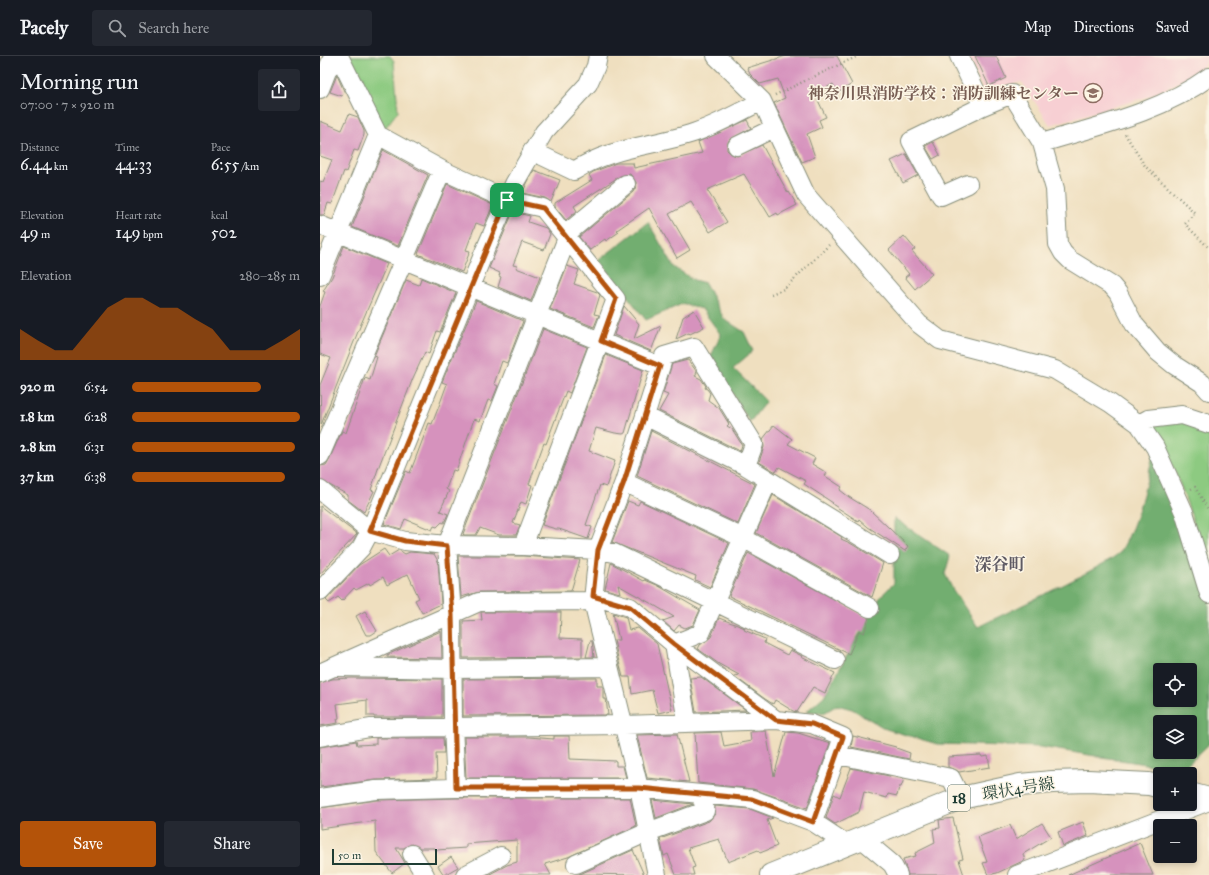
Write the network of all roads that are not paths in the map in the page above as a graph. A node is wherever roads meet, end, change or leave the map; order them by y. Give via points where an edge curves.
1 (333, 56) edge
2 (339, 56) edge
3 (598, 56) edge
4 (716, 56) edge
5 (959, 56) edge
6 (1209, 77) edge
7 (322, 81) edge
8 (762, 101) junction
9 (983, 106) junction
10 (774, 128) junction
11 (378, 135) junction
12 (1042, 143) junction
13 (737, 146) dead end
14 (532, 151) junction
15 (442, 170) junction
16 (626, 184) dead end
17 (968, 184) dead end
18 (507, 200) junction
19 (320, 225) edge
20 (338, 232) junction
21 (566, 237) junction
22 (404, 260) junction
23 (320, 276) edge
24 (470, 287) junction
25 (537, 315) junction
26 (601, 341) junction
27 (660, 366) junction
28 (1209, 391) edge
29 (645, 416) junction
30 (1139, 424) junction
31 (1209, 424) edge
32 (320, 456) edge
33 (746, 466) junction
34 (768, 481) junction
35 (624, 482) junction
36 (320, 490) edge
37 (370, 531) junction
38 (743, 538) junction
39 (447, 546) junction
40 (523, 546) junction
41 (598, 550) junction
42 (890, 555) dead end
43 (320, 591) edge
44 (1209, 594) edge
45 (593, 598) junction
46 (716, 601) junction
47 (870, 608) dead end
48 (452, 615) junction
49 (674, 644) junction
50 (835, 660) dead end
51 (609, 667) junction
52 (453, 669) junction
53 (327, 670) edge
54 (776, 720) junction
55 (687, 722) junction
56 (624, 725) junction
57 (453, 726) junction
58 (320, 737) edge
59 (838, 755) junction
60 (1153, 785) edge
61 (456, 788) junction
62 (639, 788) junction
63 (702, 794) junction
64 (1197, 796) edge
65 (320, 798) edge
66 (960, 798) junction
67 (1209, 800) edge
68 (813, 822) junction
69 (648, 832) junction
70 (853, 841) junction
71 (412, 854) dead end
72 (501, 856) dead end
73 (576, 864) dead end
74 (426, 875) edge
75 (465, 875) edge
76 (657, 875) edge
77 (771, 875) edge
78 (898, 875) edge
79 (1017, 875) edge

1 - 7 street
2 - 11 street
3 - 14 street via 588,84 544,132
4 - 8 street
5 - 9 street
6 - 12 street via 1162,103 1117,121
8 - 10 street
8 - 14 street via 691,134 616,151 574,171
9 - 12 street via 1012,94
9 - 17 street via 911,141 940,196
10 - 13 street
10 - 30 street via 806,195 919,324 940,340 1055,370
11 - 15 street
11 - 20 street
12 - 28 street via 1055,188 1058,244 1063,253 1112,286 1134,324 1158,352 1174,366 1202,383
14 - 18 street
15 - 18 street
15 - 22 street
16 - 21 street
18 - 21 street via 543,208
18 - 24 street
19 - 20 street
20 - 22 street
20 - 23 street
21 - 25 street
21 - 26 street via 616,299
22 - 24 street
22 - 32 street
24 - 25 street
24 - 37 street
25 - 26 street
25 - 39 street
26 - 27 street
26 - 40 street
27 - 29 street
27 - 33 street via 664,356 694,347 754,444
29 - 33 street
29 - 35 street
30 - 31 street via 1148,418 1182,415
30 - 44 street via 1155,447 1184,512
33 - 34 street
34 - 38 street
34 - 42 street
35 - 38 street
35 - 41 street
36 - 37 street
37 - 39 street via 405,541
37 - 43 street via 361,548
38 - 46 street
38 - 47 street
39 - 40 street
39 - 48 street
40 - 41 street
41 - 45 street
41 - 46 street via 614,553
45 - 48 street via 479,602
45 - 49 street via 630,607
45 - 51 street
46 - 49 street via 701,633
46 - 50 street
48 - 52 street
48 - 53 street
49 - 54 street
49 - 55 street
51 - 52 street
51 - 56 street
52 - 53 street
52 - 57 street
54 - 55 street
54 - 59 street via 812,724 843,737
55 - 56 street
56 - 57 street
56 - 62 street
57 - 58 street via 370,728
57 - 61 street
59 - 66 street via 951,778
59 - 68 street
60 - 66 main road, 環状4号線 / 18 via 1088,780 1052,782 1020,785
61 - 62 street
61 - 65 street via 376,790
62 - 63 street
62 - 69 street
63 - 68 street via 752,799
63 - 69 street via 705,811
64 - 67 main road
66 - 70 main road, 環状4号線 / 18
67 - 79 street
68 - 70 street
69 - 73 street
69 - 76 street
70 - 77 main road, 環状4号線 / 18
70 - 78 street via 892,864
71 - 74 street
72 - 75 street

